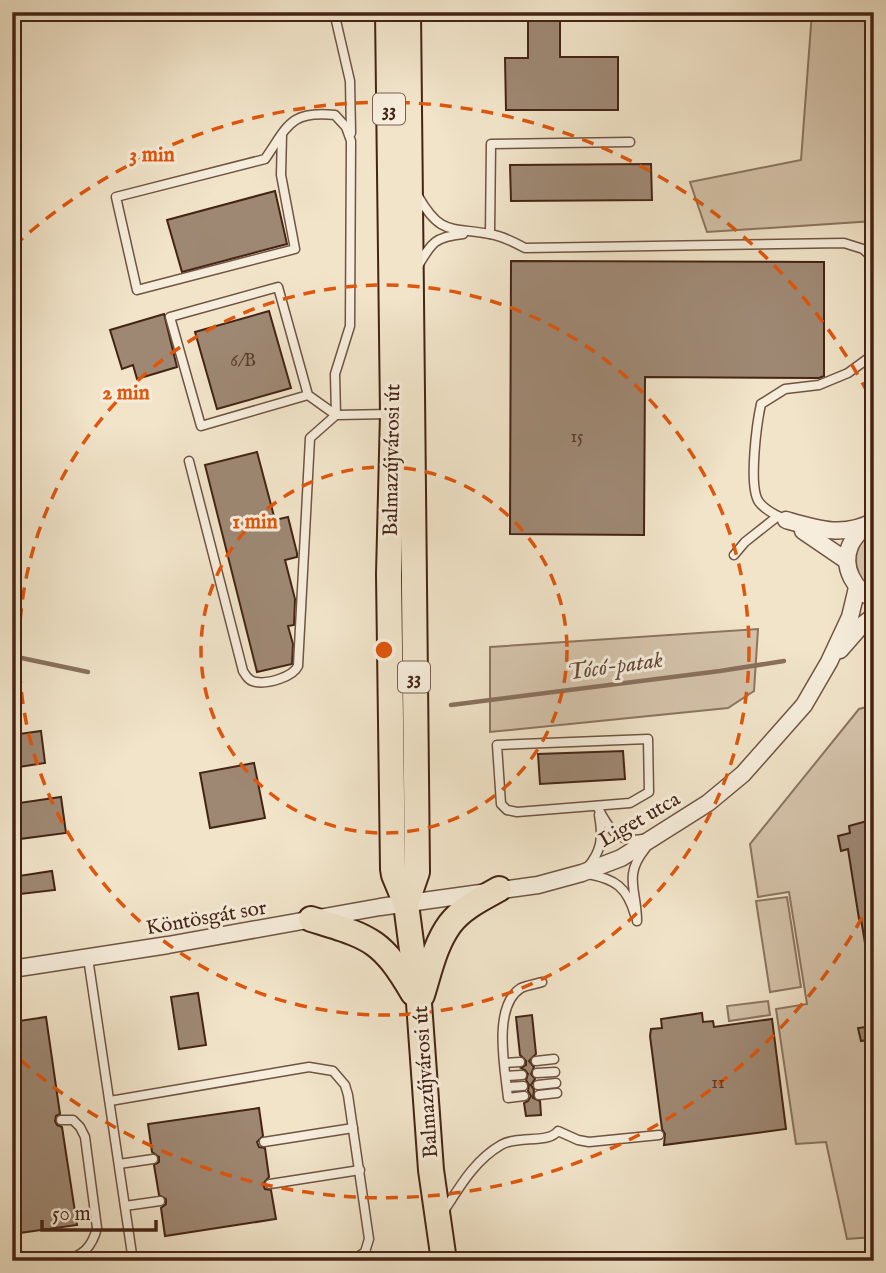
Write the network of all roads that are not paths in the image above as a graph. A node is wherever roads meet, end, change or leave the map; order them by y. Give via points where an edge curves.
1 (334, 12) edge
2 (388, 12) edge
3 (408, 12) edge
4 (282, 134) junction
5 (351, 141) junction
6 (630, 142) dead end
7 (411, 183) junction
8 (473, 232) junction
9 (490, 234) junction
10 (874, 259) edge
11 (412, 278) junction
12 (874, 354) edge
13 (308, 395) junction
14 (393, 414) junction
15 (336, 415) junction
16 (189, 461) dead end
17 (782, 518) junction
18 (871, 523) edge
19 (734, 555) dead end
20 (847, 561) junction
21 (857, 588) junction
22 (874, 599) edge
23 (874, 616) edge
24 (829, 662) junction
25 (597, 806) junction
26 (656, 836) junction
27 (582, 873) junction
28 (499, 889) junction
29 (406, 904) junction
30 (311, 919) junction
31 (88, 958) junction
32 (12, 969) edge
33 (542, 982) dead end
34 (419, 1003) junction
35 (554, 1059) dead end
36 (536, 1061) dead end
37 (520, 1062) dead end
38 (505, 1063) junction
39 (555, 1072) dead end
40 (537, 1073) dead end
41 (522, 1074) dead end
42 (506, 1076) junction
43 (538, 1085) dead end
44 (523, 1086) dead end
45 (507, 1087) junction
46 (539, 1095) dead end
47 (524, 1096) dead end
48 (110, 1101) junction
49 (61, 1120) dead end
50 (353, 1128) junction
51 (659, 1135) dead end
52 (264, 1142) dead end
53 (153, 1159) dead end
54 (119, 1164) junction
55 (360, 1170) junction
56 (270, 1184) dead end
57 (160, 1201) dead end
58 (125, 1206) junction
59 (438, 1221) junction
60 (64, 1261) edge
61 (133, 1261) edge
62 (339, 1261) edge
63 (444, 1261) edge

1 - 5 lane via 351,81
2 - 14 main road, Balmazújvárosi út / 33
3 - 7 main road, Balmazújvárosi út / 33
4 - 4 lane via 265,159 116,197 138,290 295,249 281,175
4 - 5 lane via 292,120 315,113 335,114
5 - 15 lane via 350,326 335,374
6 - 9 lane via 491,144
7 - 8 lane via 428,215 444,227
7 - 11 main road, Balmazújvárosi út / 33
8 - 9 lane
8 - 11 lane via 442,236 433,242
9 - 10 lane via 525,248 844,243 863,249
11 - 29 main road, Balmazújvárosi út / 33 via 417,872
12 - 17 lane via 819,386 785,389 761,404 754,493 764,507
13 - 13 lane via 278,287 170,317 201,426
13 - 15 lane
14 - 15 lane
14 - 29 main road, Balmazújvárosi út / 33 via 389,574 393,869
15 - 16 lane via 310,438 302,622 298,666 290,676 258,682 243,671
17 - 18 street via 827,531
17 - 19 lane via 745,542
17 - 20 street
18 - 20 street via 849,547
20 - 21 street
21 - 22 street
21 - 24 street, Liget utca via 850,617
23 - 24 street, Liget utca
24 - 26 street, Liget utca via 804,705 743,774
25 - 25 lane via 507,810 501,804 497,746 648,739 649,792 630,803
25 - 26 lane via 608,828 621,838
25 - 27 lane via 602,839 598,853
26 - 27 street, Liget utca via 621,858
26 - 27 lane via 631,871 637,921 622,887
27 - 28 street, Liget utca
28 - 29 street, Liget utca
28 - 34 main road via 450,924
29 - 30 street, Köntösgát sor
29 - 34 main road, Balmazújvárosi út / 33
30 - 31 street, Köntösgát sor
30 - 34 main road via 374,941 396,962
31 - 32 street, Köntösgát sor
31 - 48 lane
33 - 38 lane via 522,988 504,1012
34 - 59 main road, Balmazújvárosi út / 33
35 - 36 lane
37 - 38 lane
38 - 42 lane
39 - 40 lane
41 - 42 lane
42 - 45 lane
43 - 46 lane via 557,1088
44 - 45 lane
45 - 47 lane via 508,1098
48 - 50 lane via 323,1068 333,1071 345,1085
48 - 54 lane
49 - 60 lane via 73,1120 85,1138 97,1228 88,1249
50 - 52 lane
50 - 55 lane
51 - 59 lane via 589,1142 558,1130 544,1138 512,1140 482,1158
53 - 54 lane
54 - 58 lane
55 - 56 lane
55 - 62 lane via 369,1239 365,1252
57 - 58 lane
58 - 61 lane
59 - 63 main road, Balmazújvárosi út / 33

